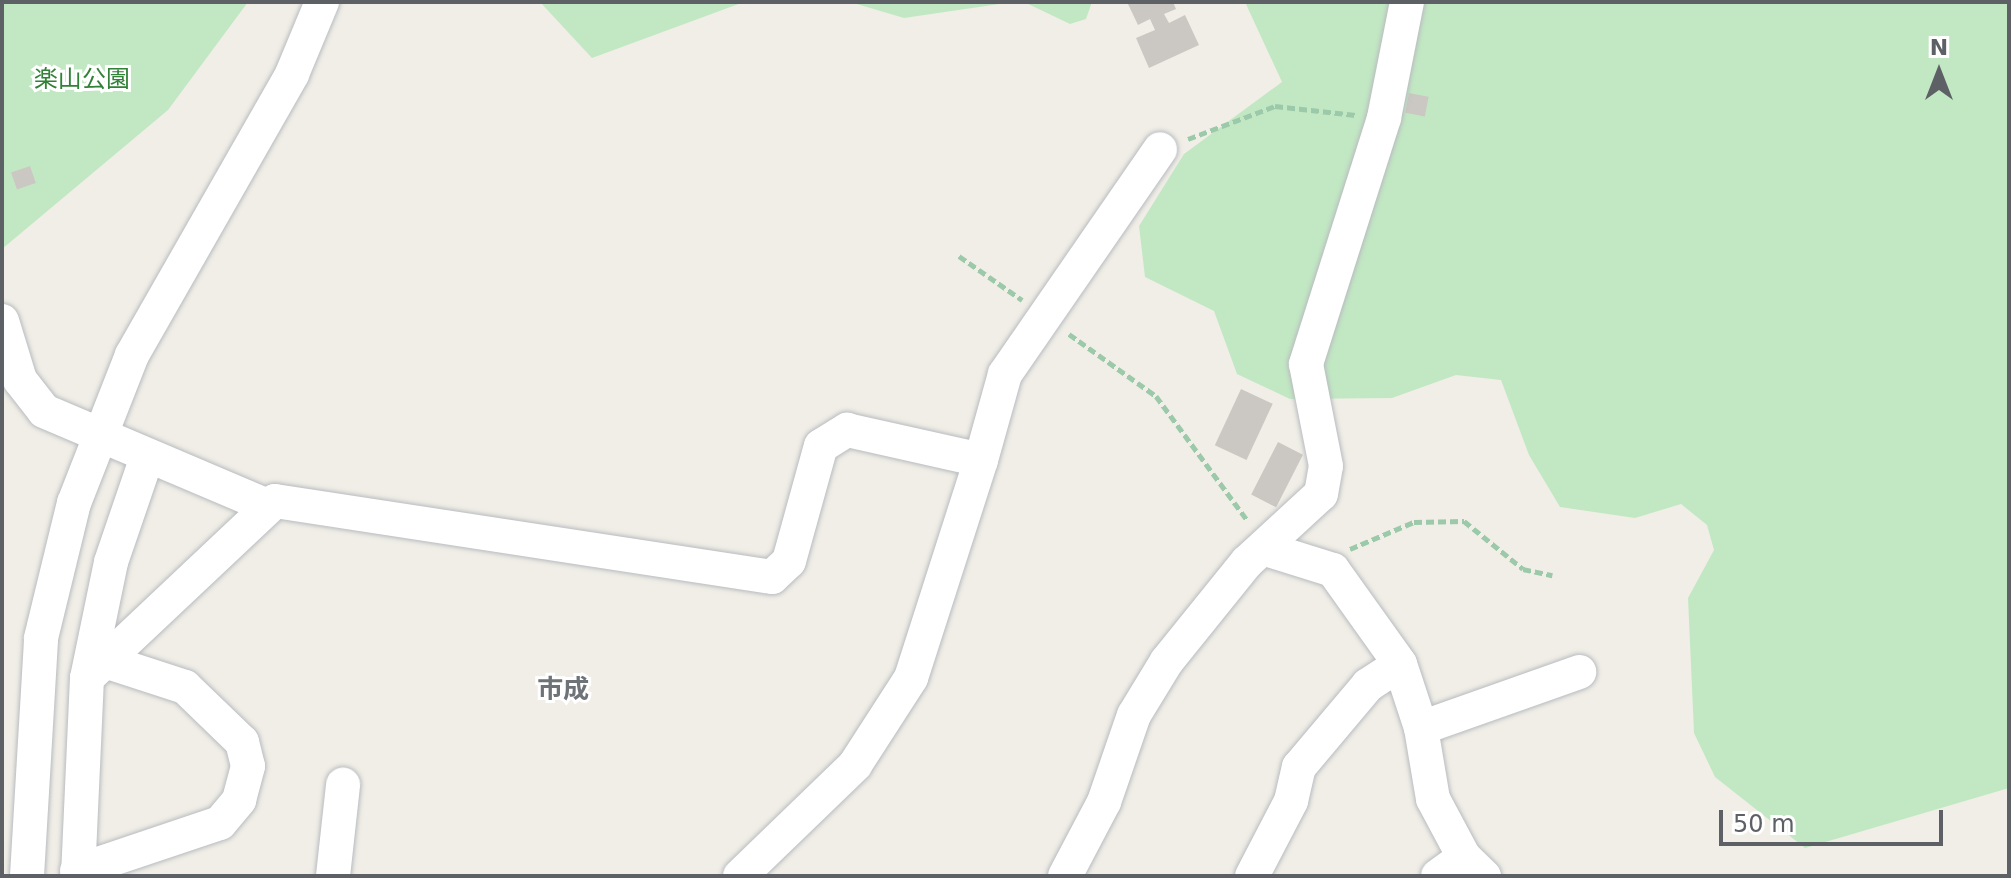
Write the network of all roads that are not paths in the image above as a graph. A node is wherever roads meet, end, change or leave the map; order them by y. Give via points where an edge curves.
1 (322, 2) edge
2 (1407, 2) edge
3 (1160, 149) road end
4 (2, 321) edge
5 (96, 438) junction
6 (147, 457) junction
7 (981, 460) junction
8 (265, 505) junction
9 (1260, 538) junction
10 (1400, 664) junction
11 (96, 669) junction
12 (1579, 672) dead end
13 (1421, 728) junction
14 (343, 785) dead end
15 (1462, 870) edge
16 (78, 874) edge
17 (27, 876) edge
18 (333, 876) edge
19 (740, 876) edge
20 (1065, 876) edge
21 (1252, 876) edge

1 - 5 street via 292,74 148,322
2 - 9 street via 1407,33 1384,118 1306,364 1326,466 1321,494
3 - 7 street via 1041,314 1005,374
4 - 5 street via 34,401
5 - 6 street
5 - 17 street via 41,638
6 - 8 street
6 - 11 street via 111,562
7 - 8 street via 847,430 821,446 789,561 772,577 289,500
7 - 19 street via 911,678 855,765
8 - 11 street
9 - 10 street via 1333,570
9 - 20 street via 1247,562 1167,661 1134,715 1104,802
10 - 13 street
10 - 21 street via 1368,685 1299,767 1291,801
11 - 16 street
11 - 16 street via 185,687 242,742 248,766 239,800 220,823
12 - 13 street
13 - 15 street via 1433,799
14 - 18 street

